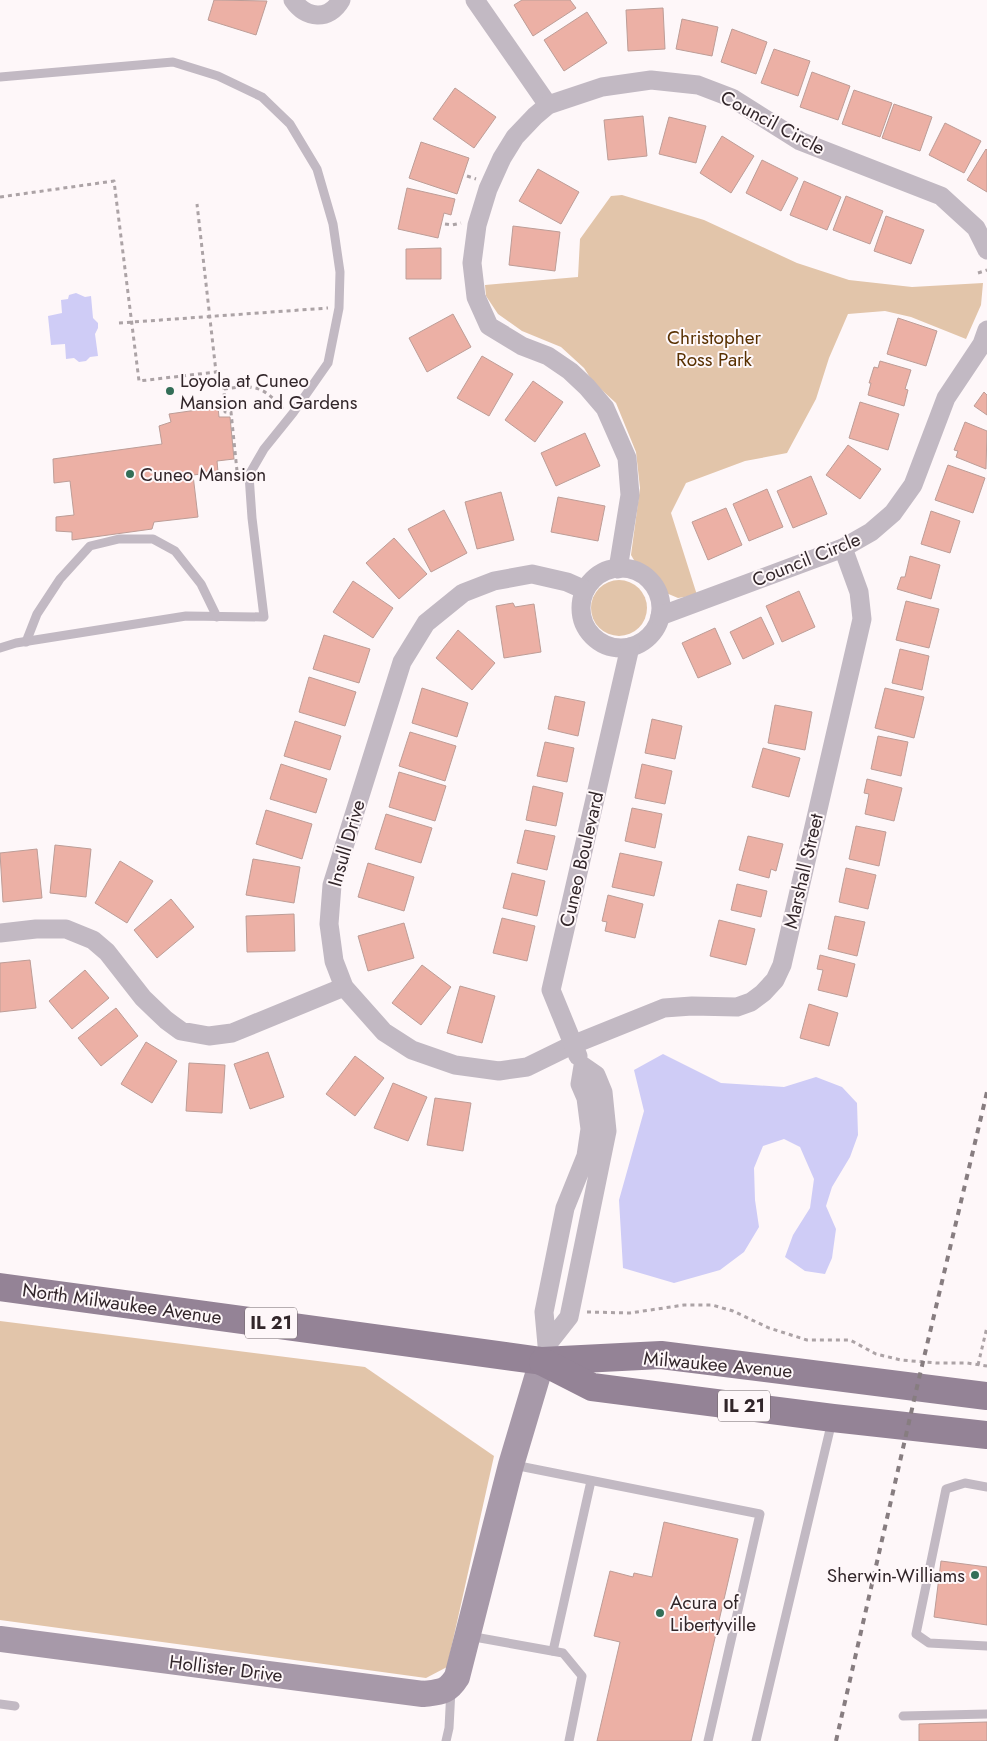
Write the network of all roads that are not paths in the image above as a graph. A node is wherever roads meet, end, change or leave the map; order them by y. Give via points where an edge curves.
1 (293, 0) edge
2 (341, 0) edge
3 (476, 0) edge
4 (1, 77) edge
5 (548, 105) junction
6 (987, 250) edge
7 (987, 330) edge
8 (842, 548) junction
9 (618, 569) junction
10 (586, 590) junction
11 (660, 616) junction
12 (217, 617) junction
13 (26, 642) junction
14 (630, 647) junction
15 (0, 648) edge
16 (0, 933) edge
17 (344, 987) junction
18 (572, 1044) junction
19 (583, 1066) junction
20 (577, 1178) junction
21 (597, 1182) junction
22 (0, 1287) edge
23 (544, 1353) junction
24 (987, 1396) edge
25 (833, 1418) junction
26 (987, 1435) edge
27 (511, 1465) junction
28 (591, 1481) junction
29 (987, 1487) edge
30 (468, 1636) junction
31 (0, 1639) edge
32 (987, 1646) edge
33 (554, 1651) junction
34 (451, 1687) junction
35 (0, 1704) edge
36 (15, 1706) dead end
37 (987, 1714) edge
38 (903, 1716) dead end
39 (446, 1741) edge
40 (569, 1741) edge
41 (708, 1741) edge
42 (756, 1741) edge

1 - 2 street via 305,12 314,15 331,11
3 - 5 street
4 - 12 lane via 173,62 218,76 262,98 290,124 317,169 333,224 340,272 338,308 328,362 264,449 249,475 264,617
5 - 6 street, Council Circle via 602,87 651,80 698,85 732,98 800,141 942,196 976,228
5 - 9 street, Council Circle via 515,136 488,189 477,225 472,264 476,297 489,326 570,371 605,408 627,458 630,495
7 - 8 street, Council Circle via 982,344 946,398 912,486 893,513 871,532
8 - 11 street, Council Circle
8 - 18 street, Marshall Street via 859,592 862,619 782,965 775,980 751,1002 737,1007 664,1008
9 - 10 street via 599,575
9 - 11 street via 636,572 651,582 657,592
10 - 14 street via 581,612 589,633 607,646
10 - 17 street, Insull Drive via 532,574 494,581 463,593 426,623 402,662 332,885 328,924 334,961
11 - 14 street via 649,636
12 - 13 lane via 186,616
12 - 13 lane via 201,584 175,551 153,539 119,540 90,546 60,579 38,614
13 - 15 lane
14 - 18 street, Cuneo Boulevard via 551,990
16 - 17 street via 66,929 92,940 107,952 143,998 166,1020 182,1031 209,1036 232,1033
17 - 18 street, Insull Drive via 384,1032 412,1050 455,1065 499,1072 527,1067
18 - 19 street, Cuneo Boulevard
19 - 20 street, Cuneo Boulevard via 580,1084 586,1098 590,1129 586,1156
19 - 21 street, Cuneo Boulevard via 596,1075 603,1092 607,1130
20 - 21 street
20 - 23 street, Cuneo Boulevard via 565,1208 544,1312
21 - 23 street, Cuneo Boulevard via 569,1317
22 - 23 main road, North Milwaukee Avenue / IL 21
23 - 24 main road, Milwaukee Avenue / IL 21 via 662,1354
23 - 25 main road, Milwaukee Avenue / IL 21 via 592,1387
23 - 27 street
25 - 26 main road, Milwaukee Avenue / IL 21
25 - 42 lane
27 - 28 lane
27 - 30 street
28 - 33 lane
28 - 41 lane via 760,1514
29 - 32 lane via 965,1483 946,1489 916,1634 929,1643
30 - 33 lane
30 - 34 street via 457,1677
31 - 34 street, Hollister Drive via 423,1694
33 - 40 lane via 563,1653 582,1676
34 - 39 lane
35 - 36 lane
37 - 38 lane

